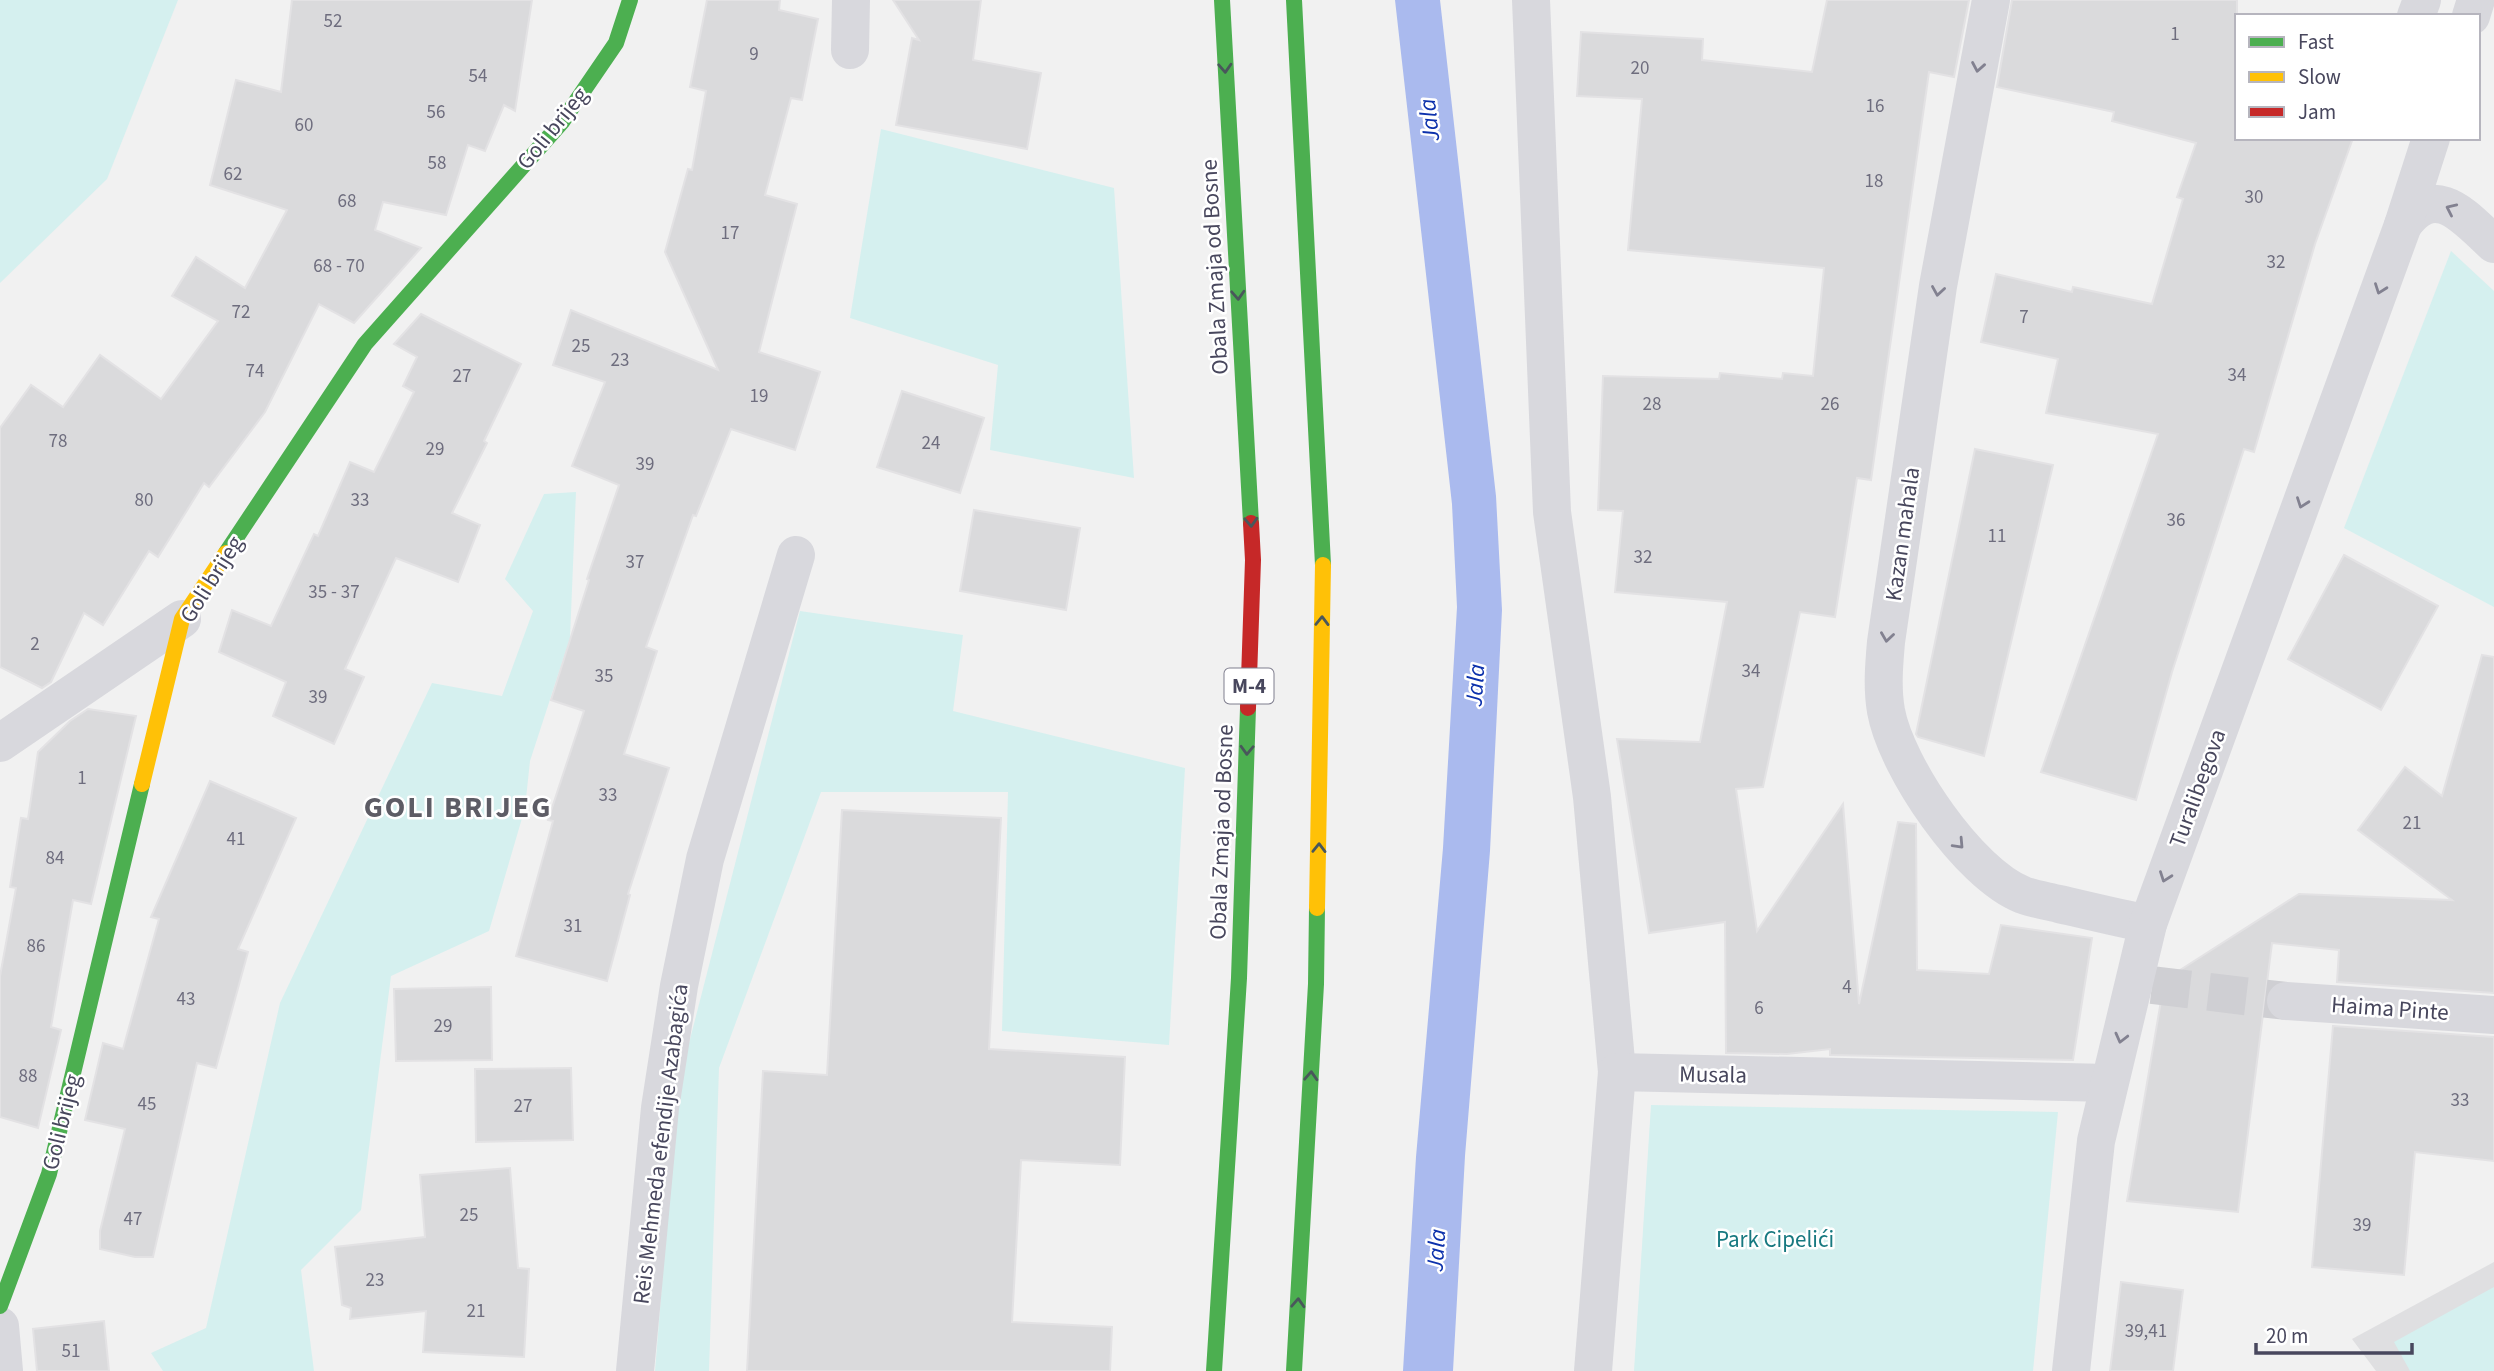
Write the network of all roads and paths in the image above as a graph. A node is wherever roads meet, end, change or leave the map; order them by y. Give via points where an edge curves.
1 (630, 0) edge
2 (851, 0) edge
3 (1222, 0) edge
4 (1294, 0) edge
5 (1531, 0) edge
6 (1990, 0) edge
7 (850, 50) dead end
8 (2430, 140) edge
9 (2403, 225) junction
10 (2494, 244) edge
11 (796, 555) dead end
12 (182, 619) junction
13 (0, 743) edge
14 (2148, 924) junction
15 (2286, 1001) tunnel mouth
16 (2494, 1015) edge
17 (1617, 1072) junction
18 (2109, 1083) junction
19 (0, 1306) edge
20 (0, 1326) edge
21 (4, 1371) edge
22 (635, 1371) edge
23 (1214, 1371) edge
24 (1294, 1371) edge
25 (1592, 1371) edge
26 (2071, 1371) edge

1 - 12 main road, Goli brijeg via 616,43 562,122 365,344
2 - 7 street
3 -> 23 main road, Obala Zmaja od Bosne / M-4 via 1253,560 1239,978
24 -> 4 main road via 1317,984 1323,557
5 - 17 street via 1552,512 1592,797
6 -> 14 street, Kazan mahala via 1938,286 1886,642 1882,677 1886,713 1903,760 1952,837 1987,873 2022,894
8 - 9 street, Turalibegova
10 -> 9 street via 2448,206 2422,207
9 -> 14 street, Turalibegova
11 - 22 street, Reis Mehmeda efendije Azabagića via 705,859 679,986 660,1108
12 - 13 street
12 - 19 main road, Goli brijeg via 49,1174
14 -> 18 street, Turalibegova via 2143,984
15 - 16 street, Haima Pinte
17 - 18 street, Musala
17 - 25 street
18 - 26 street, Turalibegova via 2096,1142
20 - 21 street

